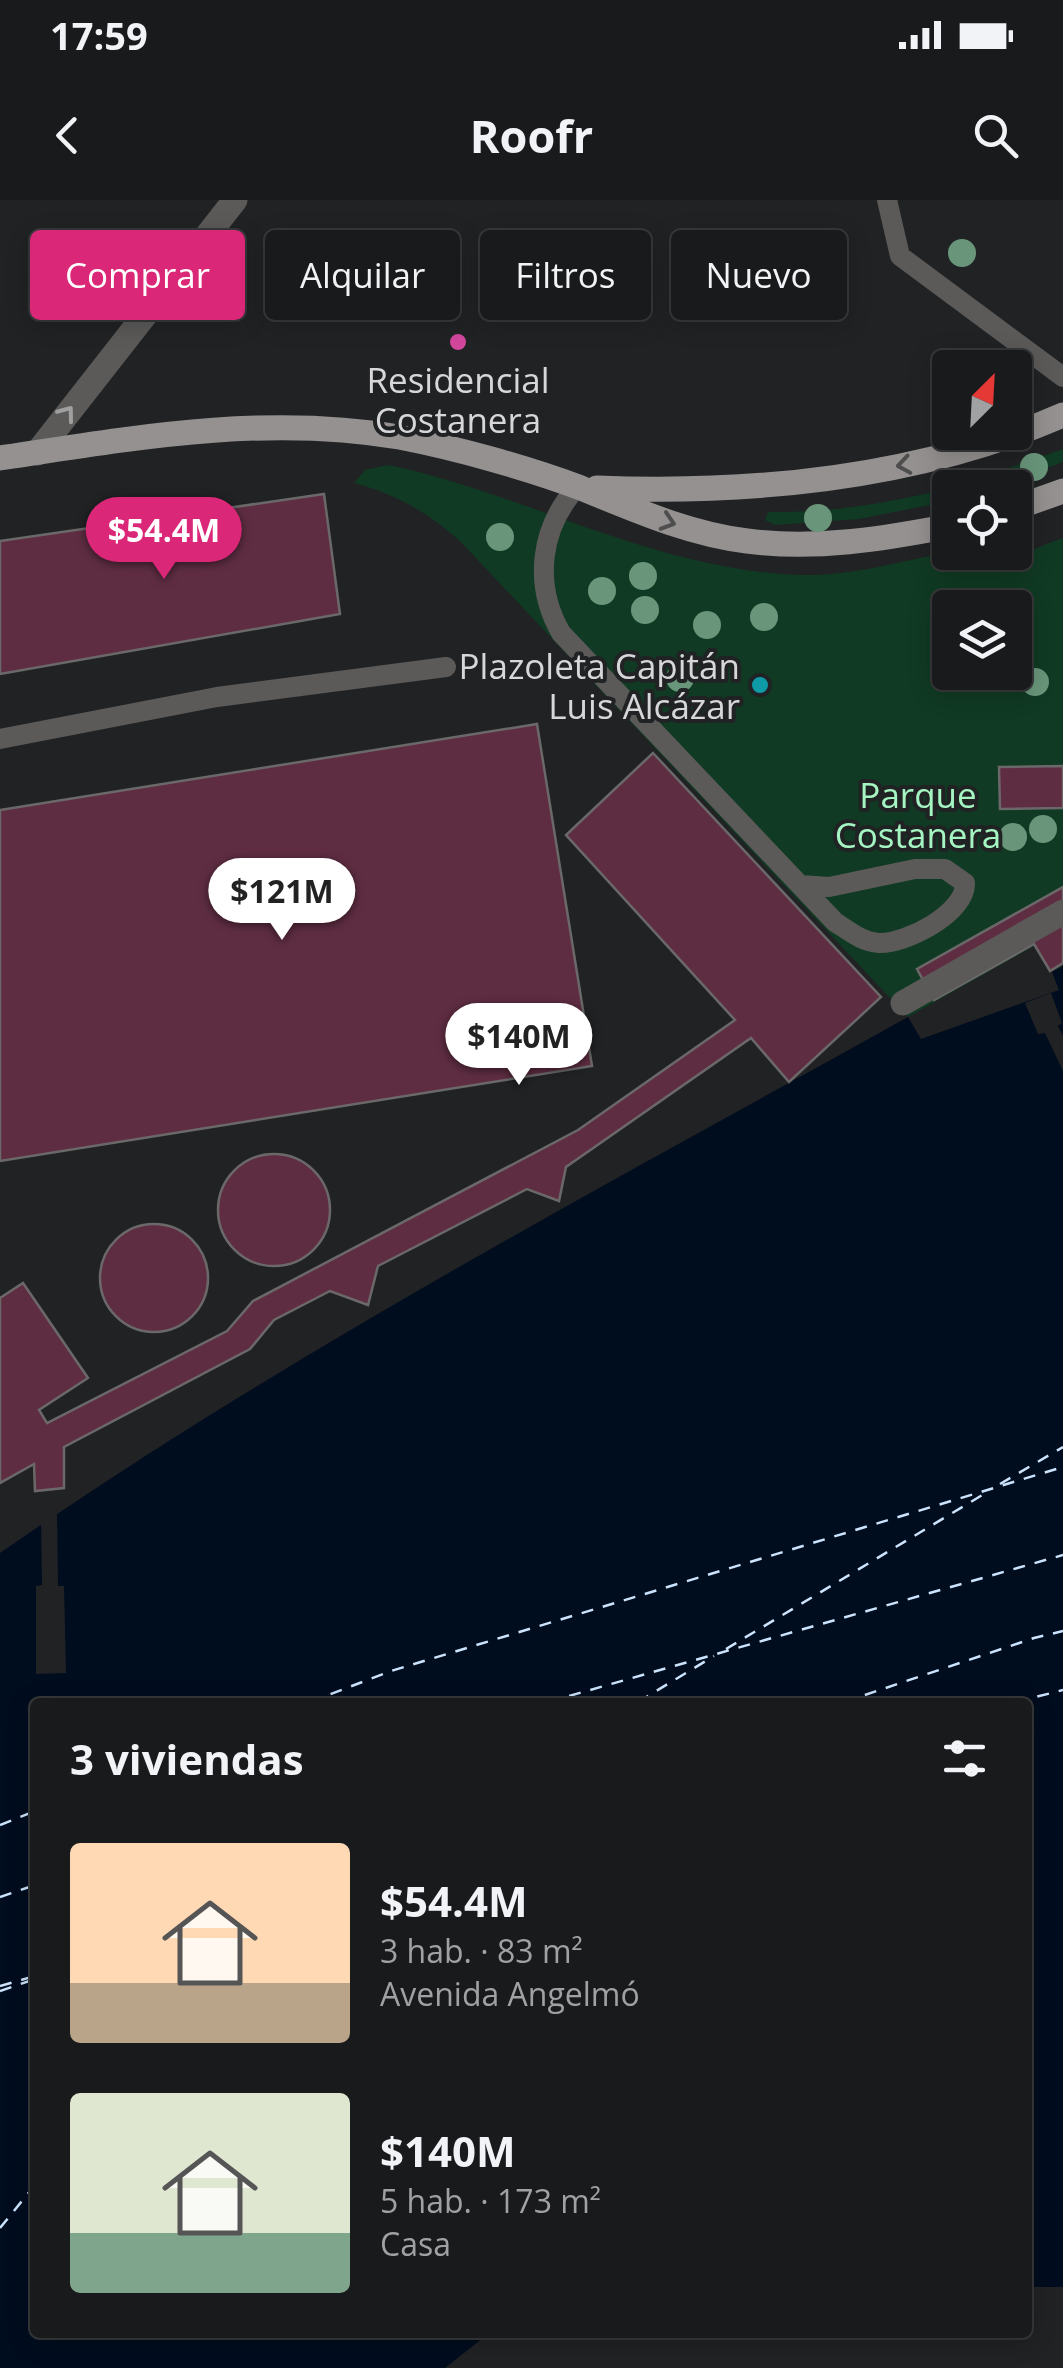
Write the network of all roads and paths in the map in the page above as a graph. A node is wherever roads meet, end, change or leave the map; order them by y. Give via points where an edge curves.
1 (235, 200) edge
2 (887, 200) edge
3 (1063, 376) edge
4 (1063, 415) edge
5 (37, 453) junction
6 (0, 458) edge
7 (577, 487) junction
8 (1063, 491) edge
9 (1032, 502) edge
10 (932, 529) edge
11 (446, 667) dead end
12 (0, 740) edge
13 (800, 885) junction
14 (1063, 912) edge
15 (903, 1003) dead end

5 -> 1 street
2 - 3 lane via 900,256
4 -> 7 main road via 942,458 829,476
5 - 6 main road
5 - 7 main road via 200,431 318,428 429,444
7 -> 10 main road via 678,526 744,541 852,542
7 - 13 lane via 557,512 546,542 551,615
8 - 9 main road
11 - 12 lane via 218,697
13 - 13 lane via 835,922 881,943 938,921 966,893 965,884 945,869
14 - 15 street

